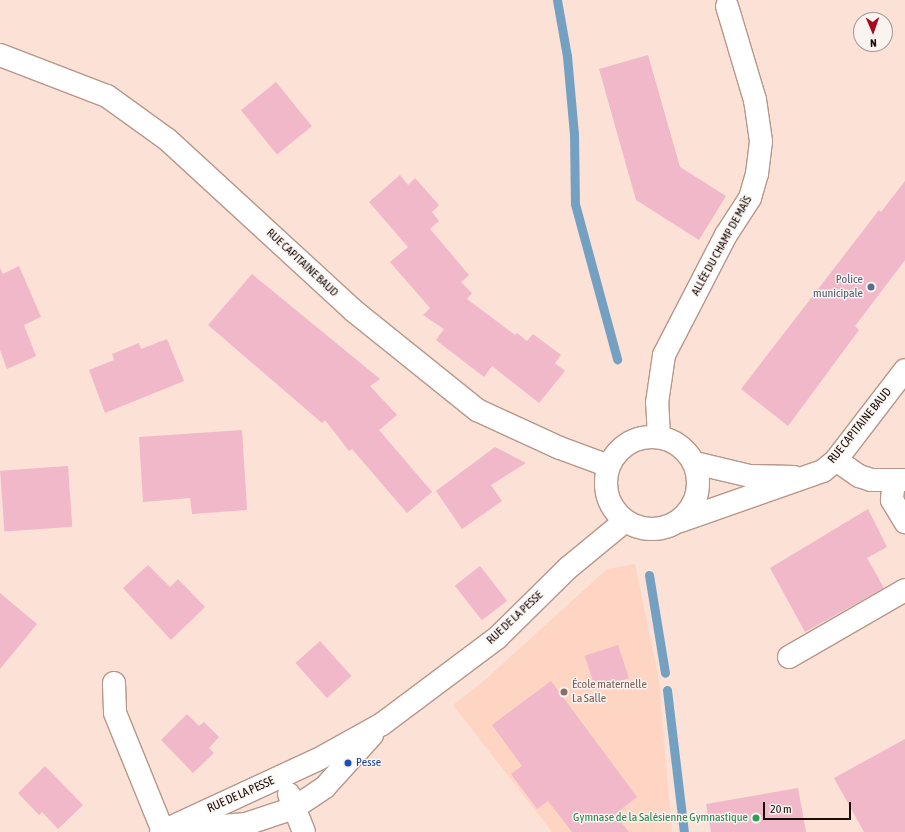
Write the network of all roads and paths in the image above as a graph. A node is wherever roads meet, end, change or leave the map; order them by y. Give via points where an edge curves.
1 (727, 6) dead end
2 (0, 55) edge
3 (905, 370) edge
4 (659, 437) junction
5 (836, 460) junction
6 (695, 462) junction
7 (609, 466) junction
8 (811, 477) junction
9 (900, 480) edge
10 (625, 521) junction
11 (680, 521) junction
12 (905, 522) edge
13 (905, 590) edge
14 (789, 657) dead end
15 (114, 683) dead end
16 (382, 724) junction
17 (282, 777) junction
18 (294, 808) junction
19 (162, 832) edge
20 (304, 832) edge

1 - 4 street, ALLÉE DU CHAMP DE MAÏS via 755,100 761,141 757,174 750,198 726,236 664,354 657,403
2 - 7 street, RUE CAPITAINE BAUD via 107,96 168,140 354,311 477,410 560,448
3 - 5 street, RUE CAPITAINE BAUD
4 - 6 street, RUE CAPITAINE BAUD via 680,445
4 - 7 street, RUE CAPITAINE BAUD via 638,438 621,449
5 - 8 street, RUE CAPITAINE BAUD
5 - 9 street via 859,476 871,480
6 - 8 street via 750,476
6 - 11 street, RUE CAPITAINE BAUD via 699,485 694,505
7 - 10 street, RUE CAPITAINE BAUD via 606,486 612,506
8 - 11 street, RUE CAPITAINE BAUD
9 - 12 street via 892,500
10 - 11 street, RUE CAPITAINE BAUD via 643,529 661,529
10 - 16 street, RUE DE LA PESSE via 568,568 497,638
13 - 14 street
15 - 19 street via 115,713
16 - 17 street, RUE DE LA PESSE
16 - 18 street, RUE DE LA PESSE via 325,787
17 - 18 street
17 - 19 street, RUE DE LA PESSE
18 - 19 street, RUE DE LA PESSE via 246,824
18 - 20 street

